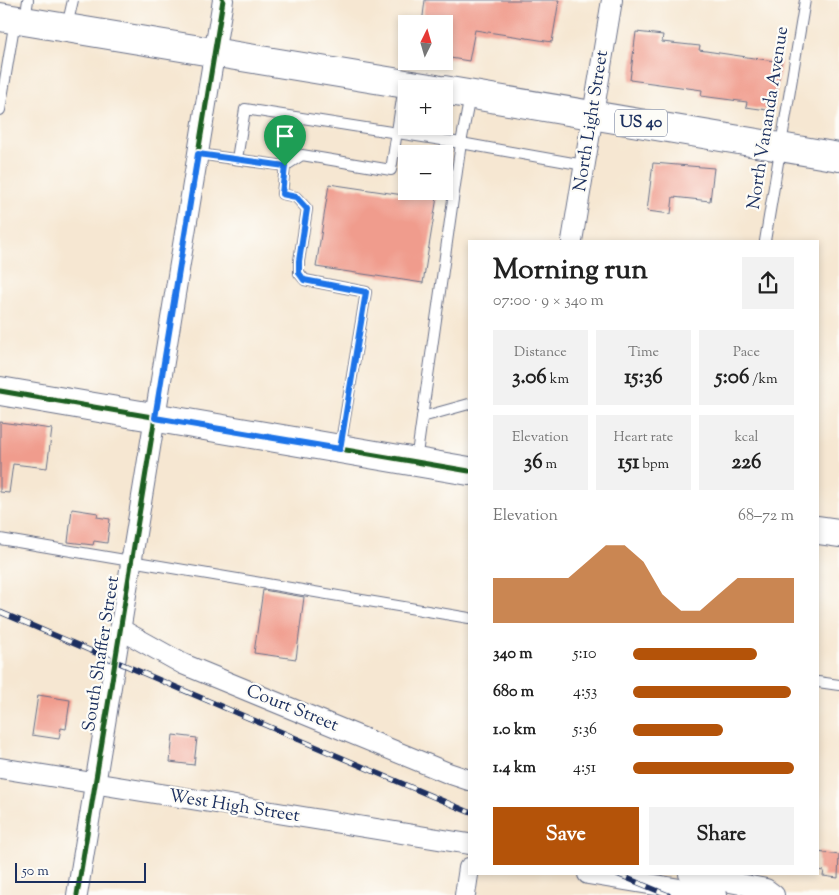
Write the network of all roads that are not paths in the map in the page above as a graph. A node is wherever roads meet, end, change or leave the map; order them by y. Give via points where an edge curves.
1 (72, 0) edge
2 (223, 0) edge
3 (612, 0) edge
4 (804, 0) edge
5 (17, 14) edge
6 (67, 28) junction
7 (214, 52) junction
8 (398, 82) edge
9 (457, 92) edge
10 (0, 110) edge
11 (592, 115) junction
12 (398, 126) edge
13 (397, 133) junction
14 (461, 143) junction
15 (780, 147) junction
16 (198, 154) junction
17 (839, 157) edge
18 (237, 159) junction
19 (285, 166) junction
20 (584, 166) junction
21 (572, 240) edge
22 (765, 240) edge
23 (0, 391) edge
24 (468, 404) edge
25 (422, 417) junction
26 (155, 418) junction
27 (340, 449) junction
28 (416, 462) junction
29 (468, 471) edge
30 (819, 530) edge
31 (839, 533) edge
32 (0, 539) edge
33 (132, 561) junction
34 (468, 618) edge
35 (120, 629) junction
36 (819, 682) edge
37 (839, 685) edge
38 (0, 768) edge
39 (468, 780) edge
40 (95, 785) junction
41 (468, 844) edge
42 (468, 875) edge
43 (594, 875) edge
44 (697, 875) edge
45 (77, 895) edge
46 (465, 895) edge
47 (717, 895) edge
48 (774, 895) edge

1 - 6 lane
2 - 7 street, South Shaffer Street
3 - 11 street, North Light Street
4 - 15 lane, North Vananda Avenue
5 - 6 main road
5 - 10 lane
6 - 7 main road
7 - 8 main road
7 - 16 street, South Shaffer Street
9 - 11 main road, US 40
9 - 14 lane
11 - 15 main road, US 40
11 - 20 street, North Light Street
12 - 13 lane
13 - 14 lane
13 - 18 lane via 245,109
13 - 19 lane via 392,170 302,155
14 - 20 lane
14 - 25 lane
15 - 17 main road, US 40
15 - 22 lane, North Vananda Avenue
16 - 18 lane
16 - 26 street, South Shaffer Street
18 - 19 lane
19 - 27 lane via 282,194 296,197 307,209 299,273 304,280 366,292
20 - 21 street, North Light Street
23 - 26 main road
24 - 25 lane
25 - 28 lane
26 - 27 main road
26 - 33 street, South Shaffer Street
27 - 28 main road
28 - 29 main road
30 - 31 main road
32 - 33 lane
33 - 34 lane
33 - 35 street, South Shaffer Street
35 - 39 street, Court Street via 183,664
35 - 40 street, South Shaffer Street
36 - 37 lane
38 - 40 street, West High Street
40 - 41 street, West High Street
40 - 45 street, South Shaffer Street
42 - 46 street
43 - 47 street
44 - 48 street via 766,889

